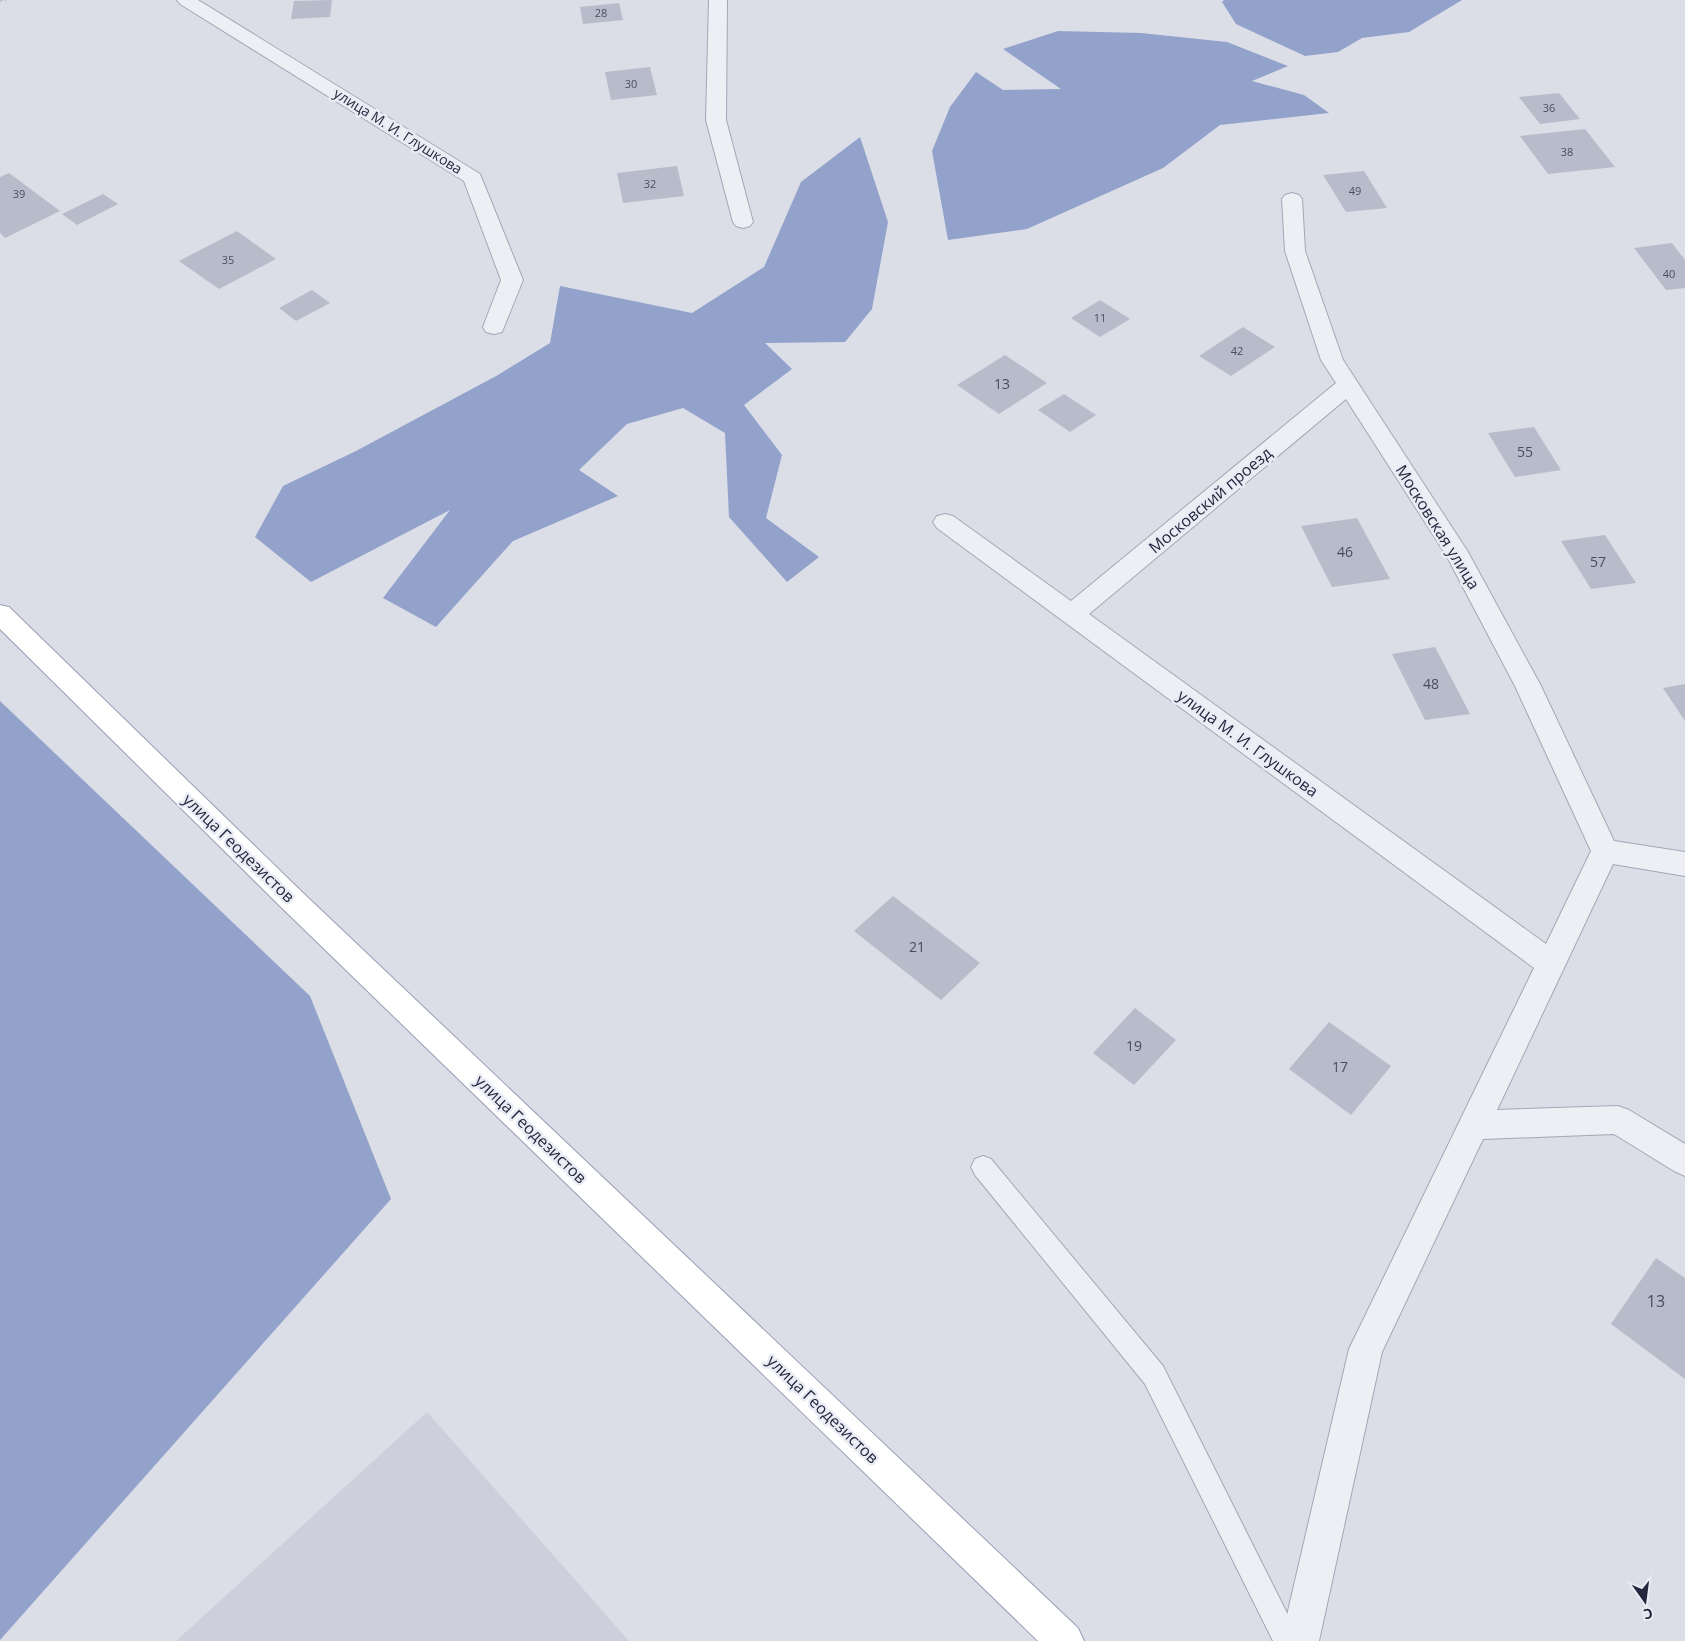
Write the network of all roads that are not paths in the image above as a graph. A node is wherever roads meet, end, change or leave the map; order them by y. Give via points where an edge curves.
1 (186, 0) edge
2 (718, 0) edge
3 (1292, 199) dead end
4 (743, 222) dead end
5 (494, 327) dead end
6 (1348, 385) junction
7 (945, 522) dead end
8 (0, 614) edge
9 (1071, 615) junction
10 (1605, 851) junction
11 (1685, 864) edge
12 (1551, 964) junction
13 (1474, 1125) junction
14 (1685, 1162) edge
15 (983, 1167) dead end
16 (1065, 1641) edge
17 (1287, 1641) edge
18 (1300, 1641) edge

1 - 5 street, улица М. И. Глушкова via 473,178 512,280
2 - 4 street via 716,120
3 - 6 street, Московская улица via 1295,251 1332,360
6 - 9 street, Московский проезд
6 - 10 street, Московская улица via 1456,552 1528,686
7 - 9 street, улица М. И. Глушкова
8 - 16 main road, улица Геодезистов via 292,900
9 - 12 street, улица М. И. Глушкова
10 - 11 street
10 - 12 street
12 - 13 street
13 - 14 street via 1618,1120
13 - 18 street via 1366,1349
15 - 17 lane via 1154,1375

